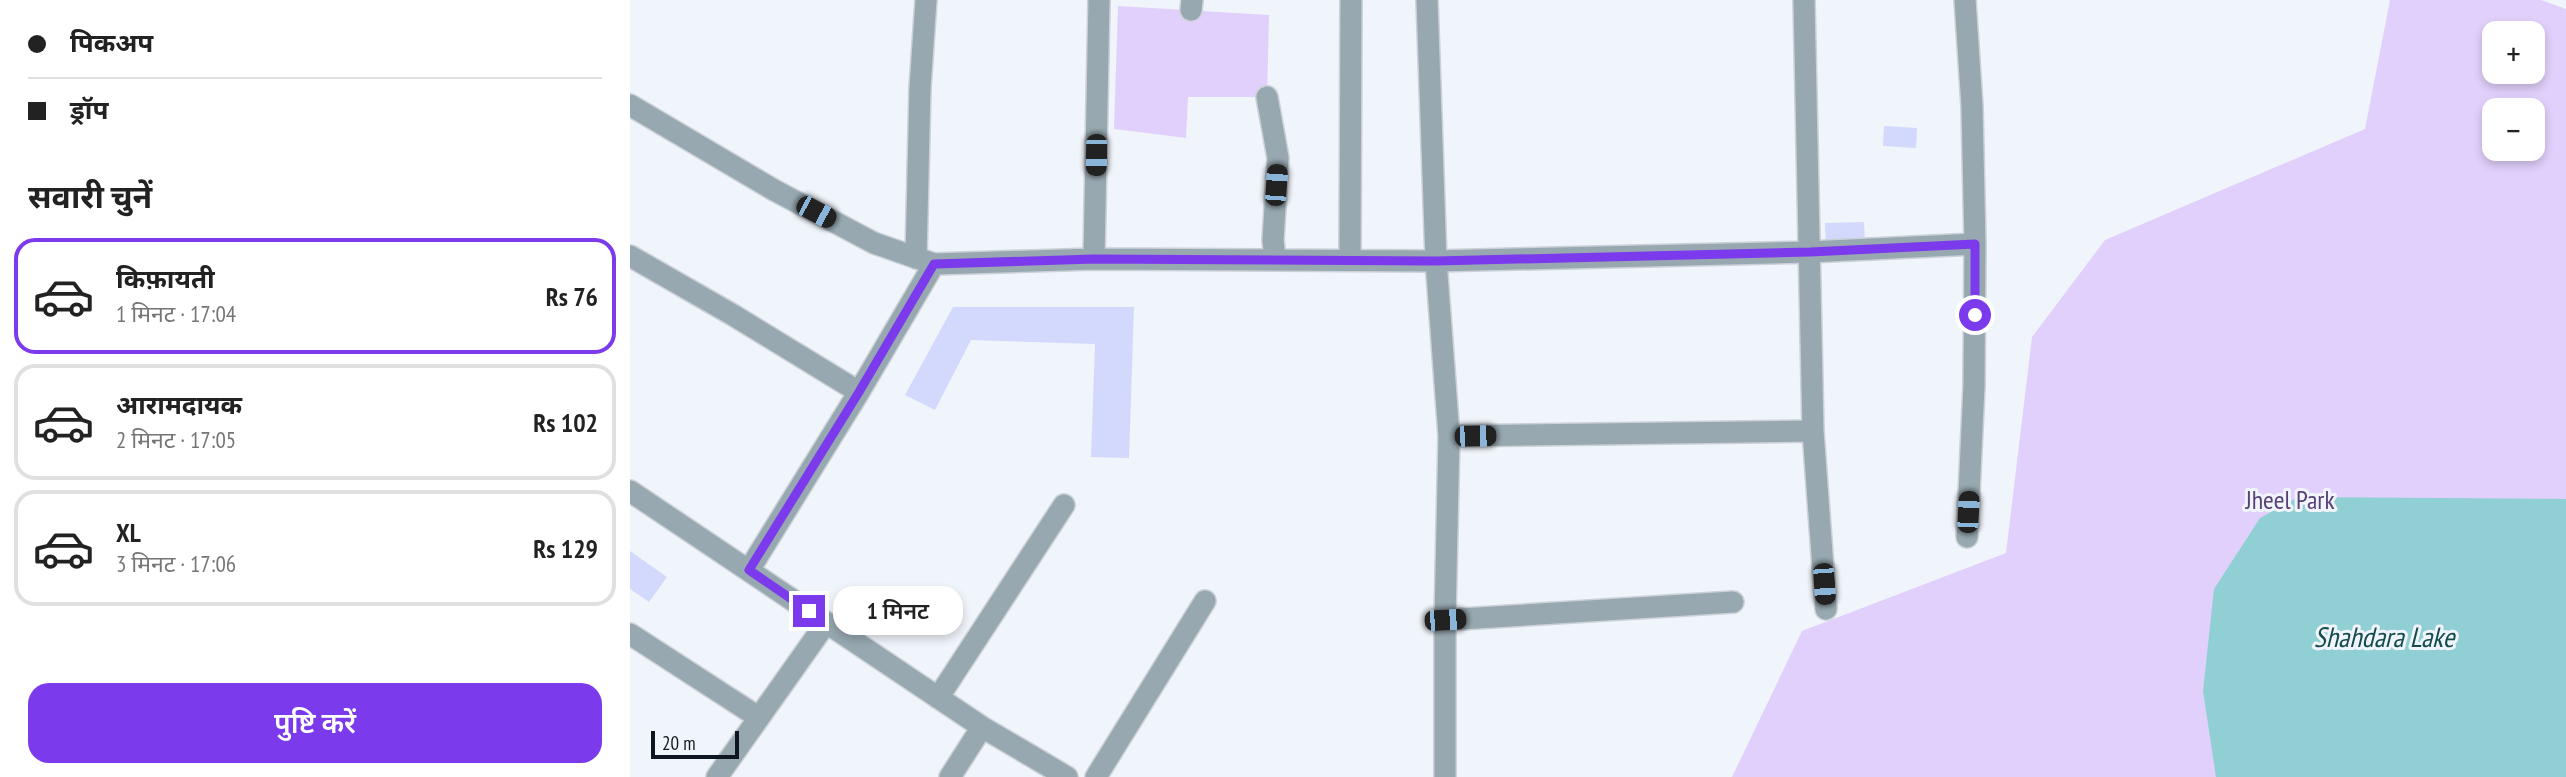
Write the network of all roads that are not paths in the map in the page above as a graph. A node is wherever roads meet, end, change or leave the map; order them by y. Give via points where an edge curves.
1 (926, 0) edge
2 (1098, 0) edge
3 (1351, 0) edge
4 (1427, 0) edge
5 (1804, 0) edge
6 (1965, 0) edge
7 (1267, 97) dead end
8 (630, 105) edge
9 (1975, 244) junction
10 (1810, 252) junction
11 (630, 256) edge
12 (1094, 259) junction
13 (1275, 259) junction
14 (1350, 260) junction
15 (925, 261) junction
16 (1436, 261) junction
17 (859, 392) junction
18 (1813, 431) junction
19 (1449, 436) junction
20 (630, 491) edge
21 (1064, 505) dead end
22 (1967, 537) dead end
23 (749, 570) junction
24 (1205, 601) dead end
25 (1733, 601) dead end
26 (1826, 609) dead end
27 (1445, 620) junction
28 (826, 623) junction
29 (630, 634) edge
30 (938, 698) junction
31 (758, 717) junction
32 (982, 727) junction
33 (717, 777) edge
34 (950, 777) edge
35 (1067, 777) edge
36 (1096, 777) edge
37 (1445, 777) edge

1 - 15 street via 920,88
2 - 12 street
3 - 14 street
4 - 16 street
5 - 10 street
6 - 9 street
7 - 13 street via 1278,158
8 - 15 street via 874,243
9 - 10 street
9 - 22 street
10 - 16 street
10 - 18 street
11 - 17 street
12 - 13 street
12 - 15 street
13 - 14 street
14 - 16 street
15 - 17 street
16 - 19 street
17 - 23 street
18 - 19 street
18 - 26 street
19 - 27 street
20 - 23 street
21 - 30 street
23 - 28 street
24 - 36 street
25 - 27 street
27 - 37 street
28 - 30 street
28 - 31 street
29 - 31 street
30 - 32 street
31 - 33 street
32 - 34 street
32 - 35 street

